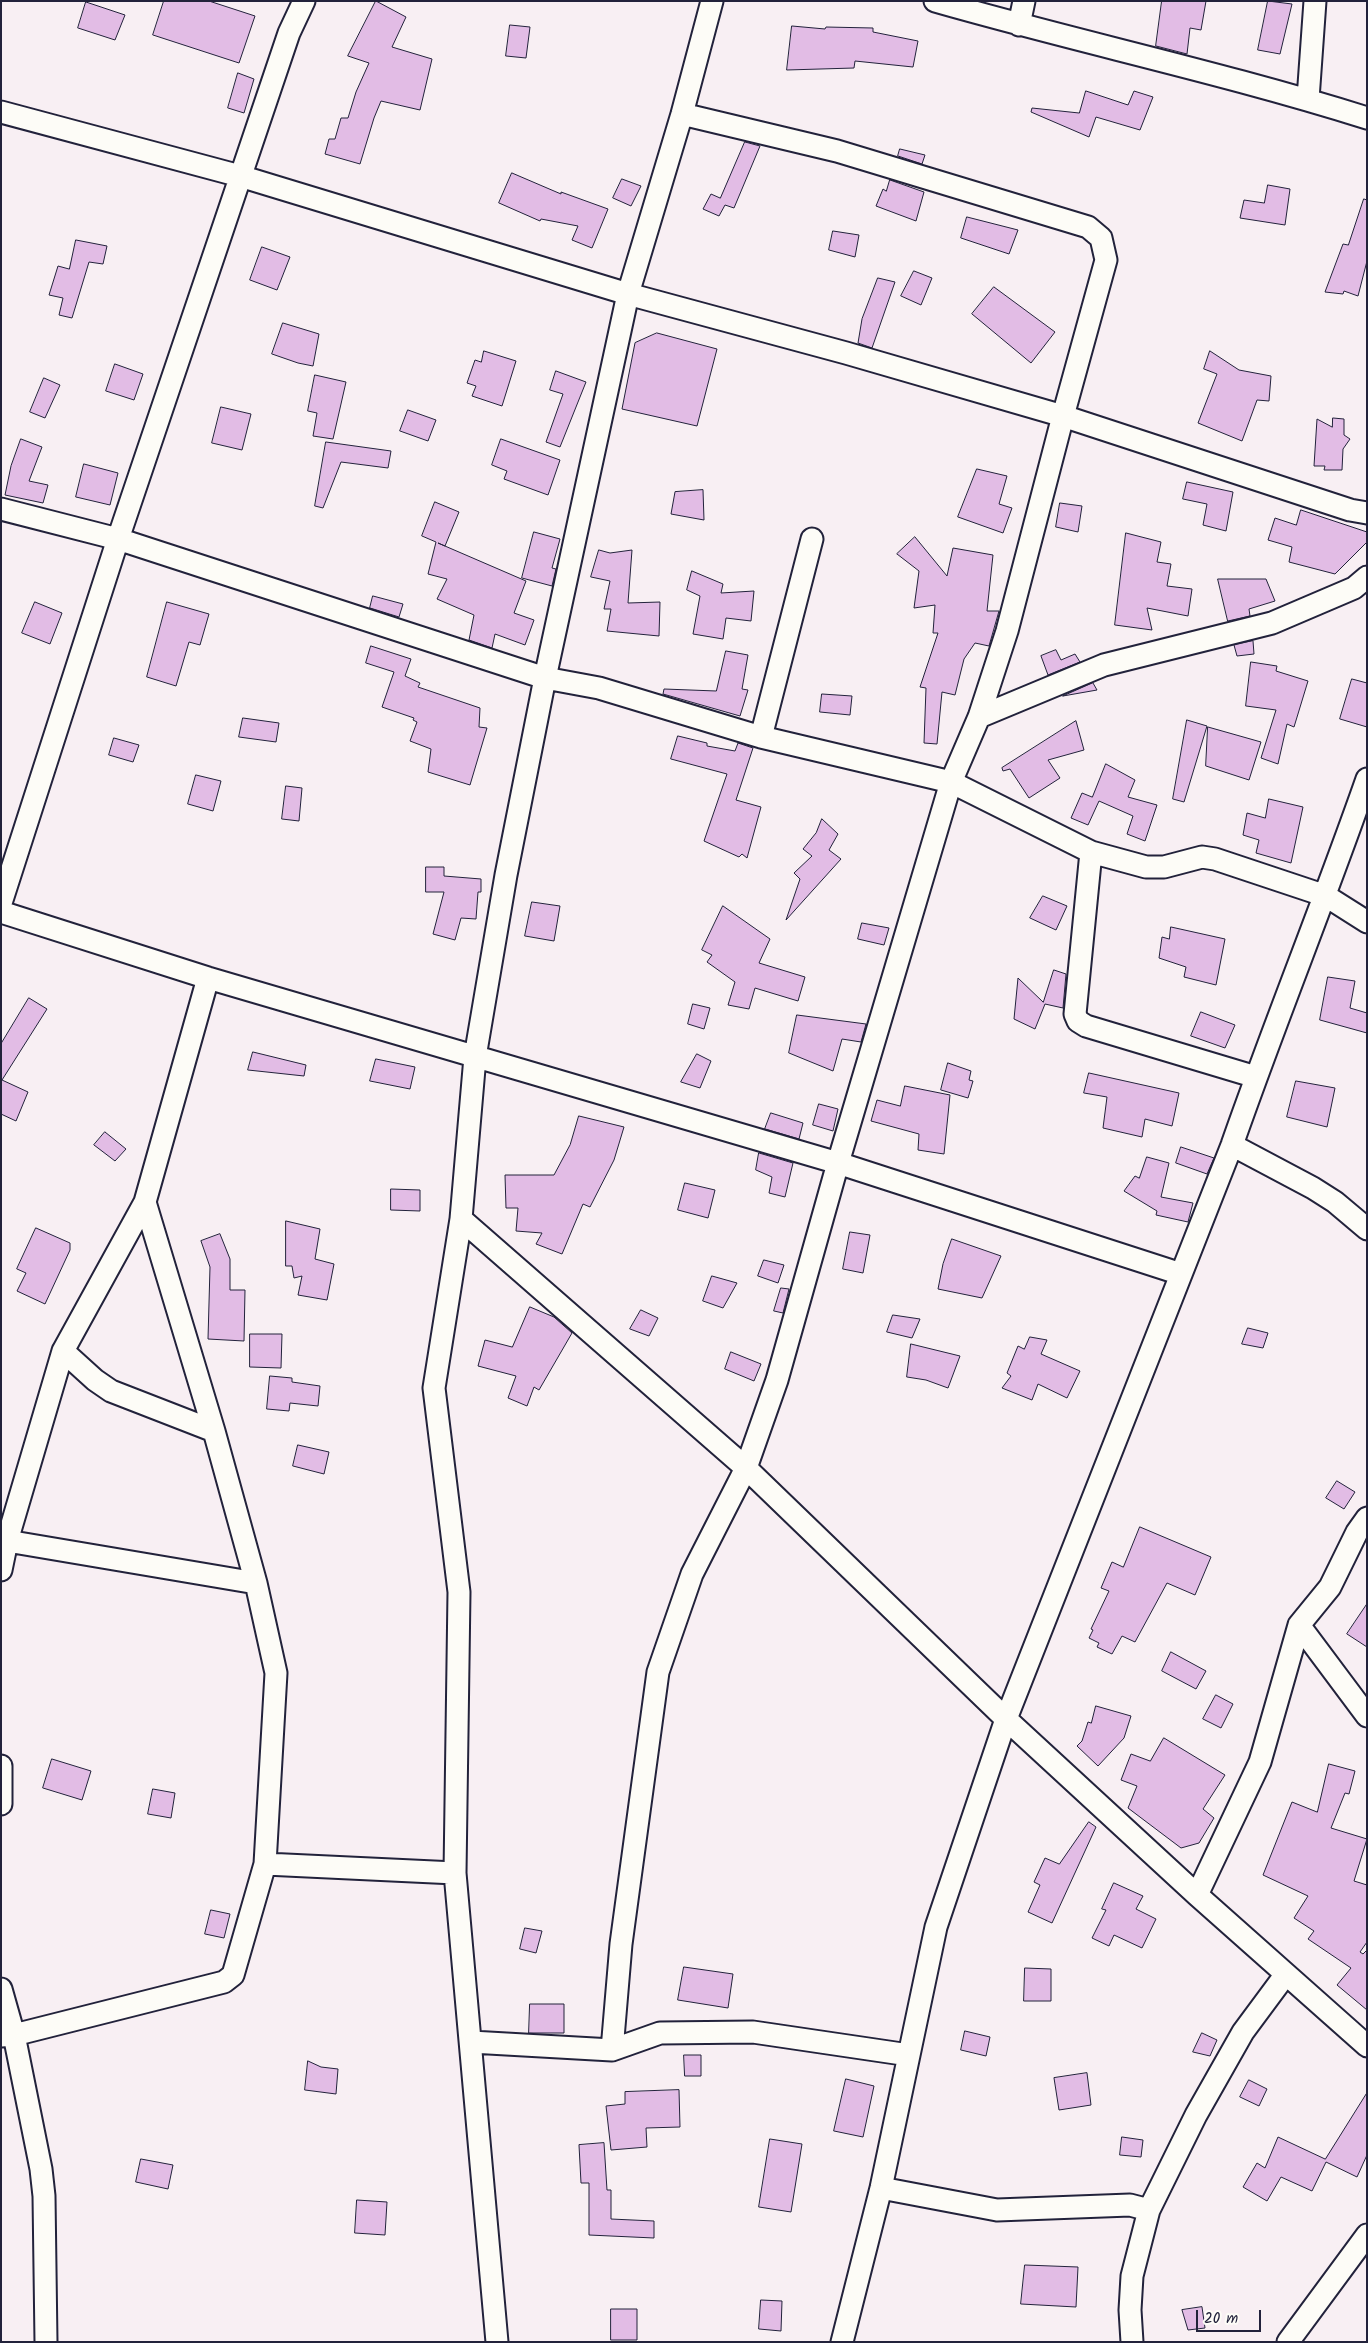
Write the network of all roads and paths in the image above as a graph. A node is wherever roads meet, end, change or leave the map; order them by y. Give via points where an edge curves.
1 (304, 1) edge
2 (712, 1) edge
3 (935, 1) edge
4 (1024, 1) edge
5 (1315, 1) edge
6 (1019, 25) junction
7 (1308, 99) junction
8 (1, 112) edge
9 (682, 114) junction
10 (1367, 118) edge
11 (240, 176) junction
12 (628, 294) junction
13 (1062, 416) junction
14 (1361, 507) edge
15 (1, 509) edge
16 (118, 539) junction
17 (812, 539) dead end
18 (1367, 577) edge
19 (545, 678) junction
20 (979, 717) junction
21 (761, 737) junction
22 (1367, 779) edge
23 (951, 782) junction
24 (1091, 852) junction
25 (1326, 896) junction
26 (1, 903) edge
27 (1, 912) edge
28 (1367, 922) edge
29 (208, 978) junction
30 (475, 1057) junction
31 (1256, 1077) junction
32 (1232, 1145) junction
33 (838, 1163) junction
34 (146, 1202) junction
35 (462, 1219) junction
36 (1367, 1229) edge
37 (1181, 1274) junction
38 (63, 1350) junction
39 (214, 1431) junction
40 (746, 1468) junction
41 (1367, 1518) edge
42 (7, 1542) junction
43 (1, 1570) edge
44 (256, 1583) junction
45 (1299, 1625) junction
46 (1367, 1716) edge
47 (1006, 1719) junction
48 (1, 1766) edge
49 (1, 1804) edge
50 (265, 1864) junction
51 (455, 1873) junction
52 (1197, 1894) junction
53 (1286, 1974) junction
54 (1, 1989) edge
55 (7, 2036) edge
56 (471, 2042) junction
57 (1367, 2046) edge
58 (612, 2050) junction
59 (909, 2054) junction
60 (880, 2188) junction
61 (1149, 2210) junction
62 (1367, 2235) edge
63 (46, 2342) edge
64 (498, 2342) edge
65 (842, 2342) edge
66 (1132, 2342) edge
67 (1288, 2342) edge

1 - 11 street via 289,33
2 - 9 street
3 - 6 street
4 - 6 street
5 - 7 street
6 - 7 street
7 - 10 street
8 - 11 street
9 - 12 street
9 - 13 street via 837,151 1088,228 1101,238 1106,260
11 - 12 street
11 - 16 street
12 - 13 street
12 - 19 street
13 - 14 street
13 - 20 street via 1007,631
15 - 16 street
16 - 19 street
16 - 26 street
17 - 21 street
18 - 20 street via 1354,588 1272,623 1104,665
19 - 21 street via 599,688
19 - 30 street
20 - 23 street
21 - 23 street
22 - 25 street
23 - 24 street
23 - 33 street
24 - 25 street via 1146,866 1164,866 1202,857 1215,859
24 - 31 street via 1075,1014 1078,1021
25 - 28 street
25 - 31 street
27 - 29 street
29 - 30 street
29 - 34 street
30 - 33 street
30 - 35 street
31 - 32 street
32 - 36 street via 1313,1188
32 - 37 street
33 - 37 street
33 - 40 street via 777,1380
34 - 38 street
34 - 39 street
35 - 40 street
35 - 51 street via 434,1388 459,1592
37 - 47 street
38 - 39 street via 111,1391
38 - 42 street
39 - 44 street
40 - 47 street
40 - 58 street via 692,1574 658,1672 621,1944
41 - 45 street via 1330,1587
42 - 43 street
42 - 44 street
44 - 50 street via 276,1674
45 - 46 street
45 - 52 street via 1260,1762
47 - 52 street
47 - 59 street via 936,1927
48 - 49 street
50 - 51 street
50 - 55 street via 233,1974 224,1982
51 - 56 street
52 - 53 street
53 - 57 street
53 - 61 street via 1243,2032 1196,2115
54 - 55 street
55 - 63 street via 41,2169
56 - 58 street
56 - 64 street
58 - 59 street via 660,2033 753,2032
59 - 60 street
60 - 61 street via 997,2210 1130,2205
60 - 65 street
61 - 66 street via 1132,2276
62 - 67 street

